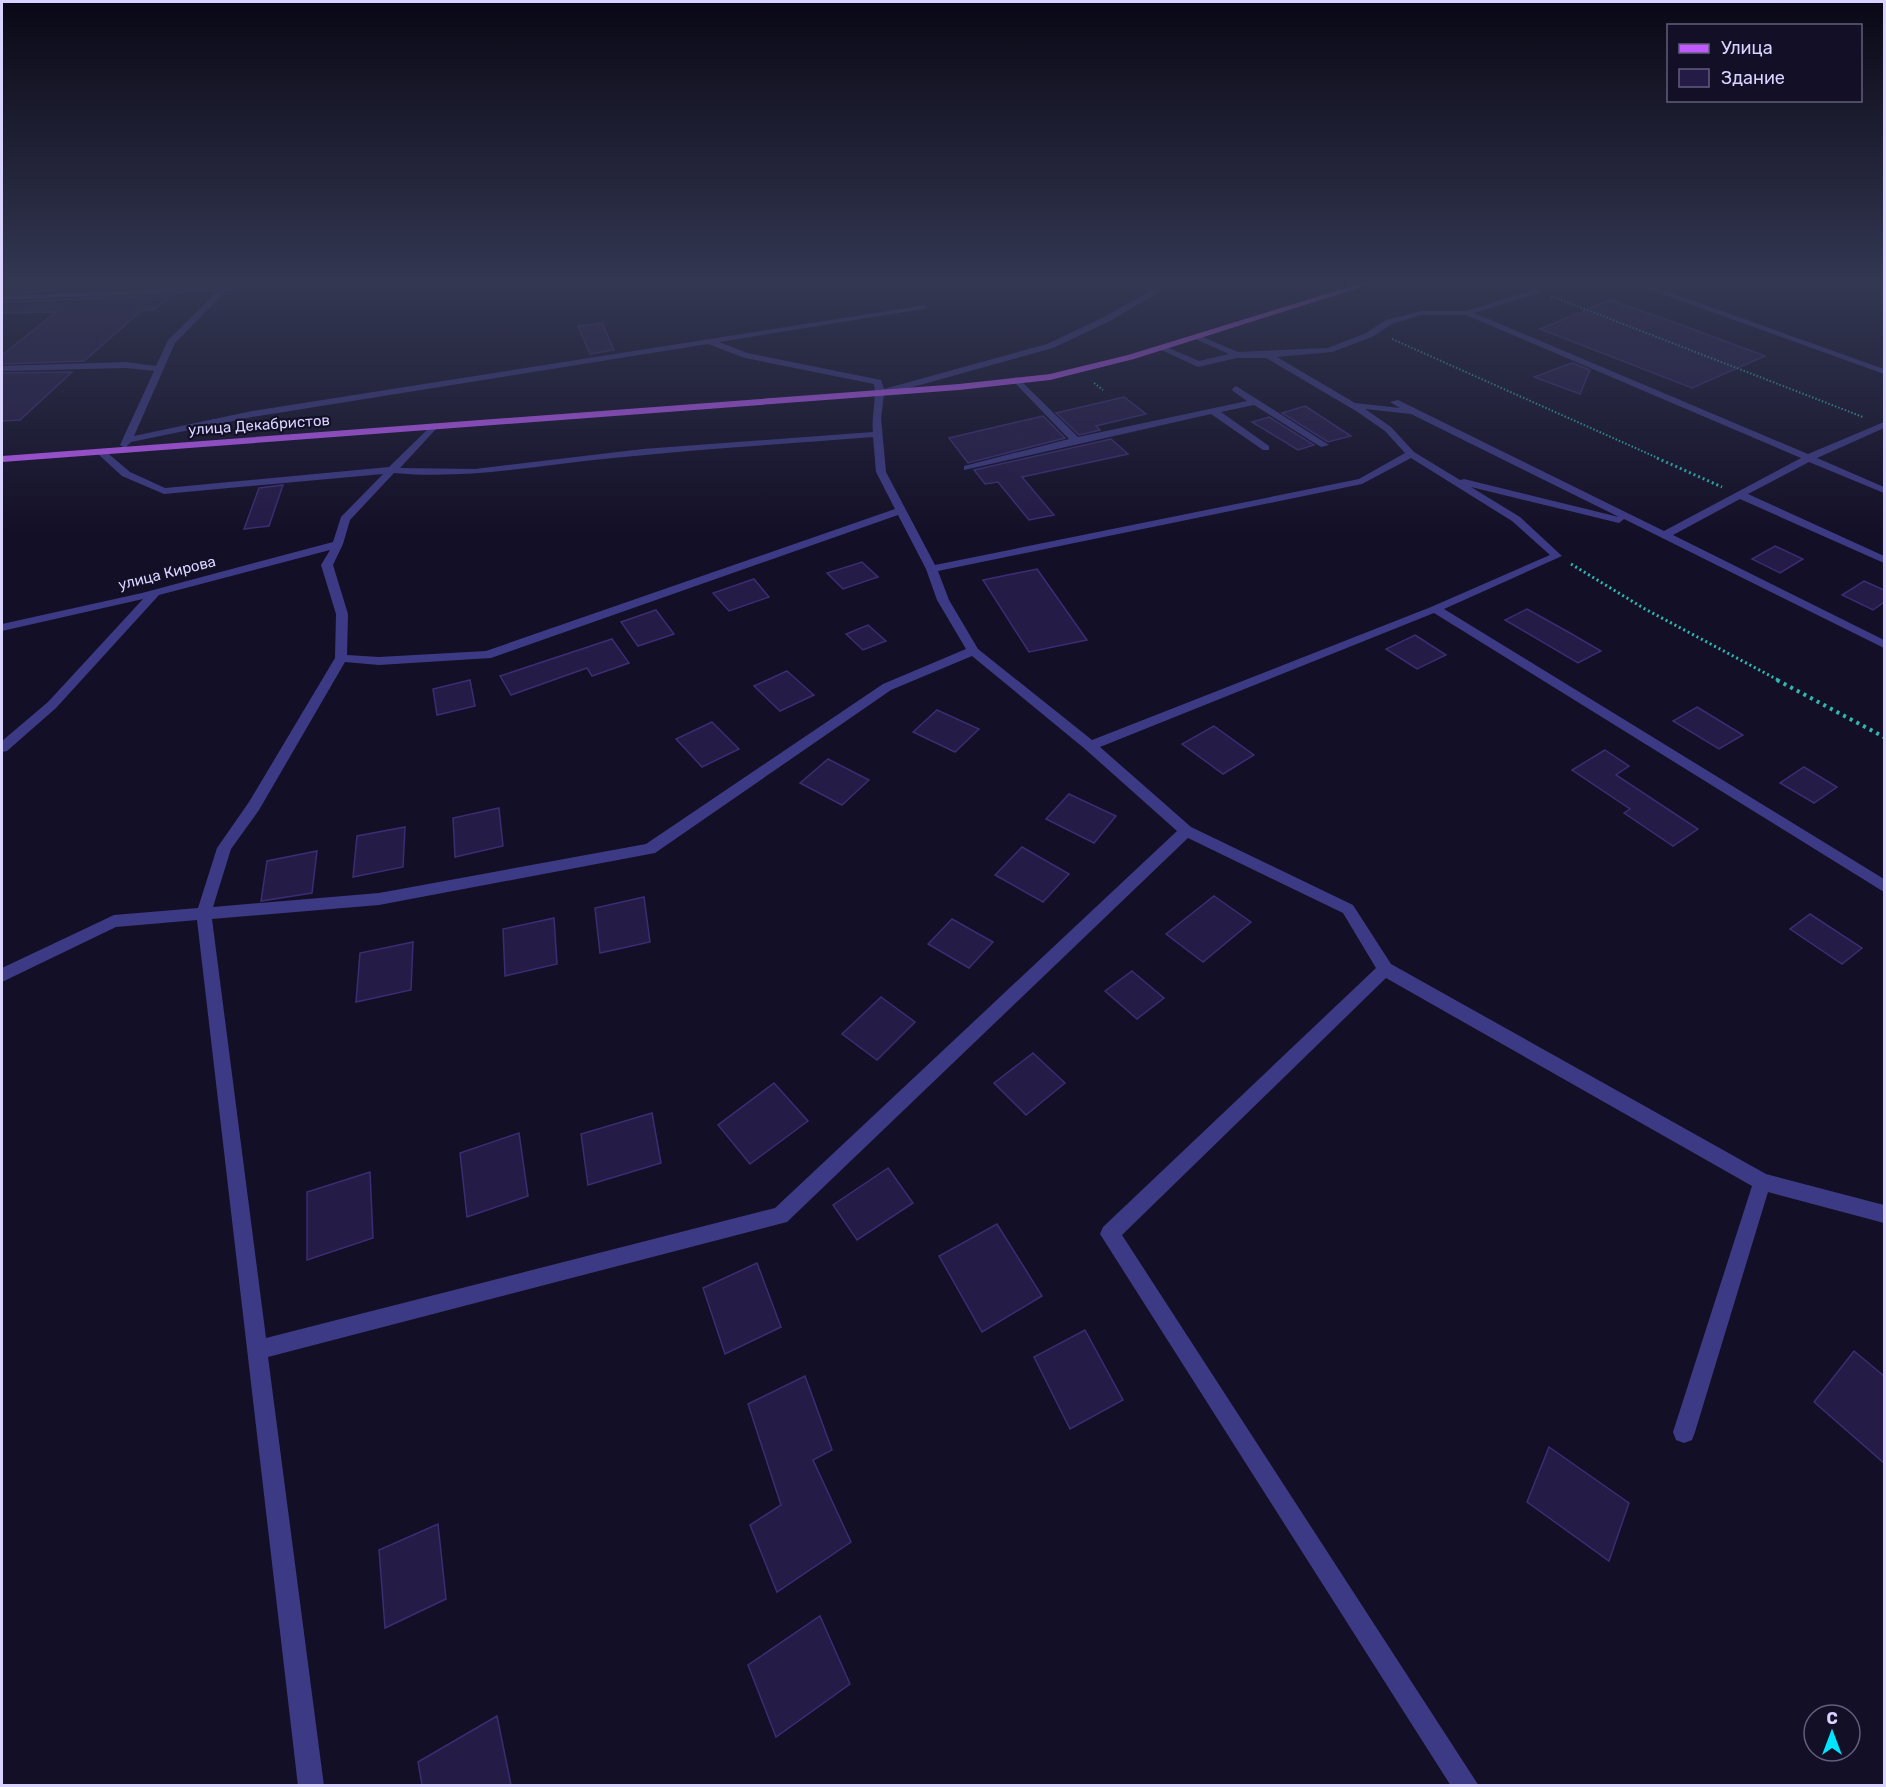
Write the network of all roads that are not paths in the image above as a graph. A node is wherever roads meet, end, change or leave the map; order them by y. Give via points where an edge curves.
1 (52, 367) edge
2 (145, 367) edge
3 (544, 367) edge
4 (806, 367) edge
5 (973, 367) edge
6 (1084, 367) edge
7 (1289, 367) edge
8 (1595, 367) edge
9 (2, 369) edge
10 (158, 369) joint
11 (1017, 380) junction
12 (1236, 389) dead end
13 (880, 393) junction
14 (1255, 402) junction
15 (1395, 402) dead end
16 (1351, 404) junction
17 (1213, 411) junction
18 (1417, 413) junction
19 (1884, 425) edge
20 (434, 426) junction
21 (878, 434) junction
22 (127, 440) junction
23 (1076, 440) junction
24 (1324, 445) dead end
25 (1266, 448) dead end
26 (123, 450) junction
27 (101, 452) junction
28 (1410, 454) junction
29 (1808, 458) junction
30 (2, 459) edge
31 (967, 468) dead end
32 (393, 470) junction
33 (1450, 478) junction
34 (1884, 490) edge
35 (1741, 495) junction
36 (900, 511) junction
37 (1665, 535) junction
38 (338, 544) junction
39 (1884, 560) edge
40 (932, 569) junction
41 (156, 592) junction
42 (1435, 609) junction
43 (2, 627) edge
44 (1884, 644) edge
45 (973, 651) junction
46 (341, 658) junction
47 (1090, 746) junction
48 (2, 748) edge
49 (1186, 831) junction
50 (1884, 886) edge
51 (204, 912) junction
52 (1385, 969) junction
53 (2, 975) edge
54 (1762, 1182) junction
55 (1884, 1214) edge
56 (257, 1350) junction
57 (1684, 1432) dead end
58 (311, 1785) edge
59 (1466, 1785) edge

1 - 9 street
2 - 10 street
3 - 22 street via 252,414
4 - 13 street via 878,382
5 - 13 street
6 - 11 main road, улица Декабристов
7 - 16 street
8 - 29 street
10 - 22 street
11 - 13 main road, улица Декабристов
11 - 23 street
12 - 14 street
13 - 20 main road, улица Декабристов
13 - 21 street
14 - 17 street
14 - 24 street
15 - 18 street
16 - 18 street
16 - 28 street via 1388,429
17 - 23 street
17 - 25 street
18 - 37 street
19 - 29 street
20 - 26 main road, улица Декабристов
20 - 32 street
21 - 32 street via 610,455 471,474
21 - 36 street via 881,472
22 - 26 street
23 - 31 street
26 - 27 main road, улица Декабристов
27 - 30 main road, улица Декабристов
27 - 32 street via 126,474 164,491
28 - 33 street
28 - 40 street via 1362,481
29 - 34 street
29 - 35 street
32 - 38 street via 345,519
33 - 37 street
33 - 42 street via 1516,519 1557,556
35 - 37 street
35 - 39 street
36 - 40 street
36 - 46 street via 487,655 379,661
37 - 44 street
38 - 41 street, улица Кирова
38 - 46 street via 327,565 342,614
40 - 45 street via 943,600
41 - 43 street, улица Кирова
41 - 48 street via 52,705
42 - 47 street
42 - 50 street
45 - 47 street
45 - 51 street via 887,687 650,849 379,899
46 - 51 street via 254,806 224,848
47 - 49 street
49 - 52 street via 1348,909
49 - 56 street via 780,1216
51 - 53 street via 114,921
51 - 56 street
52 - 54 street
52 - 59 street via 1110,1234
54 - 55 street
54 - 57 street
56 - 58 street

